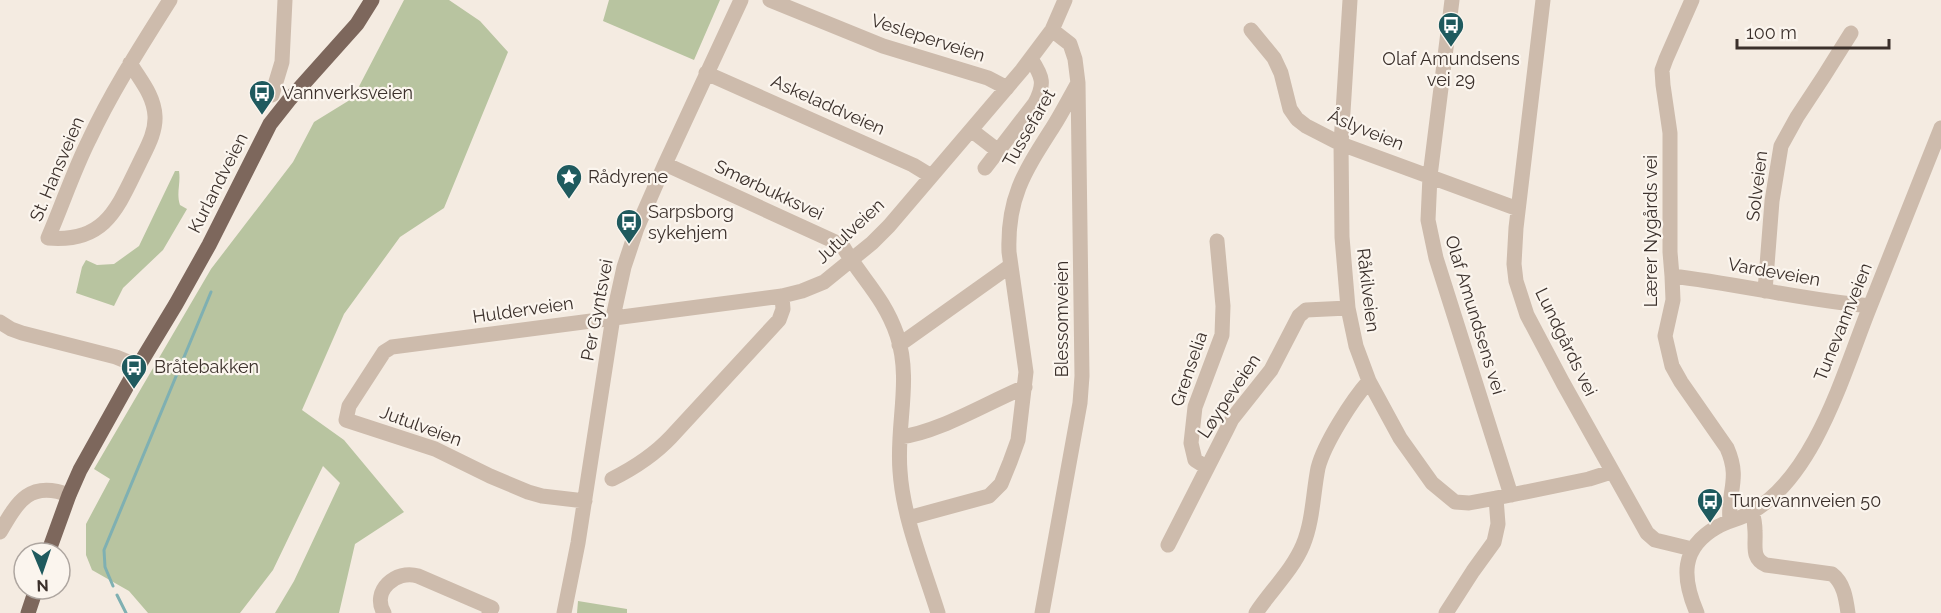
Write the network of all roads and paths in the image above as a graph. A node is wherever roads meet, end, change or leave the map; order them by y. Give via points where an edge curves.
1 (170, 0) edge
2 (285, 0) edge
3 (372, 0) edge
4 (741, 0) edge
5 (770, 0) edge
6 (1065, 0) edge
7 (1350, 0) edge
8 (1452, 0) edge
9 (1543, 0) edge
10 (1692, 0) edge
11 (1053, 30) junction
12 (1251, 30) dead end
13 (1851, 33) dead end
14 (1031, 59) junction
15 (130, 63) junction
16 (706, 73) junction
17 (1078, 82) junction
18 (1007, 88) junction
19 (272, 95) dead end
20 (1941, 128) edge
21 (971, 130) junction
22 (1341, 144) junction
23 (997, 150) junction
24 (665, 164) junction
25 (985, 168) dead end
26 (931, 176) junction
27 (1430, 176) junction
28 (1518, 209) junction
29 (1217, 241) dead end
30 (850, 260) junction
31 (1010, 266) junction
32 (1672, 276) junction
33 (1765, 291) junction
34 (782, 296) junction
35 (1870, 306) junction
36 (1348, 308) junction
37 (613, 317) junction
38 (0, 322) edge
39 (900, 345) junction
40 (138, 366) junction
41 (1369, 381) junction
42 (1025, 387) junction
43 (346, 420) joint
44 (900, 437) junction
45 (1206, 467) junction
46 (1611, 472) junction
47 (612, 479) dead end
48 (69, 495) junction
49 (1504, 497) junction
50 (585, 501) junction
51 (1752, 512) junction
52 (908, 518) junction
53 (1730, 521) junction
54 (0, 532) edge
55 (52, 541) edge
56 (1168, 545) dead end
57 (1692, 549) junction
58 (494, 605) edge
59 (384, 613) edge
60 (564, 613) edge
61 (938, 613) edge
62 (1042, 613) edge
63 (1256, 613) edge
64 (1446, 613) edge
65 (1697, 613) edge
66 (1848, 613) edge

1 - 15 street, St. Hansveien
2 - 19 street via 282,62
3 - 40 main road, Kurlandveien via 357,24 270,124 209,245
4 - 16 street, Per Gyntsvei
5 - 18 street, Vesleperveien via 883,46 988,78
6 - 11 street, Jutulveien
7 - 22 street, Råkilveien
8 - 27 street, Olaf Amundsens vei
9 - 28 street, Lundgårds vei
10 - 32 street, Lærer Nygårds vei via 1662,70 1670,133
11 - 14 street, Jutulveien
11 - 17 street, Blessomveien via 1070,44
12 - 22 street, Åslyveien via 1274,58 1293,115
13 - 33 street, Solveien via 1781,146
14 - 18 street, Jutulveien
14 - 23 street via 1042,89
15 - 15 street, St. Hansveien via 88,141 48,238 78,238 99,227 115,211 151,139 155,117 150,94
16 - 24 street, Per Gyntsvei
16 - 26 street, Askeladdveien
17 - 31 street, Tussefaret via 1018,187 1009,233
17 - 62 street, Blessomveien via 1081,390
18 - 21 street, Jutulveien
20 - 35 street, Tunevannveien
21 - 23 street
21 - 26 street, Jutulveien
22 - 27 street, Åslyveien
22 - 36 street, Råkilveien
23 - 25 street
24 - 30 street, Smørbukksvei via 842,245
24 - 37 street, Per Gyntsvei via 637,228
26 - 30 street, Jutulveien via 889,226
27 - 28 street, Åslyveien
27 - 49 street, Olaf Amundsens vei via 1428,220 1433,246
28 - 46 street, Lundgårds vei via 1514,264 1523,303
29 - 45 street, Grenselia via 1224,306 1222,335 1195,406 1191,443 1193,456
30 - 34 street, Jutulveien via 815,286
30 - 39 street, Smørbukksvei via 884,305
31 - 39 street
31 - 42 street, Tussefaret via 1025,359
32 - 33 street, Vardeveien
32 - 53 street, Lærer Nygårds vei via 1673,300 1666,346 1681,382 1727,447 1734,478
33 - 35 street, Vardeveien
34 - 37 street, Hulderveien
34 - 47 street via 779,320 658,451
35 - 51 street, Tunevannveien via 1830,406 1800,466
36 - 41 street, Råkilveien
36 - 45 street, Løypeveien via 1305,310 1299,316 1271,370 1232,419
37 - 43 street, Hulderveien via 392,347 377,361
37 - 50 street, Per Gyntsvei
38 - 40 street via 22,333
39 - 44 street, Smørbukksvei via 905,384
40 - 48 main road
41 - 49 street, Råkilveien via 1405,447 1441,492 1461,503
41 - 63 street via 1321,459 1308,530 1296,559
42 - 44 street via 914,435
42 - 52 street, Tussefaret via 1018,440 1001,484 993,493
43 - 50 street, Jutulveien via 435,449 528,492
44 - 52 street, Smørbukksvei via 901,482
45 - 56 street, Løypeveien
46 - 49 street, Råkilveien
46 - 57 street, Lundgårds vei via 1647,533 1655,540
48 - 54 street via 51,489 29,494 16,506
48 - 55 main road
49 - 64 street, Olaf Amundsens vei via 1494,542
50 - 60 street, Per Gyntsvei
51 - 53 street, Tunevannveien
51 - 66 street via 1757,560 1766,565 1832,574 1843,590
52 - 61 street, Smørbukksvei
53 - 57 street, Tunevannveien via 1716,527
57 - 65 street via 1686,573
58 - 59 street via 406,574 392,579 384,588

